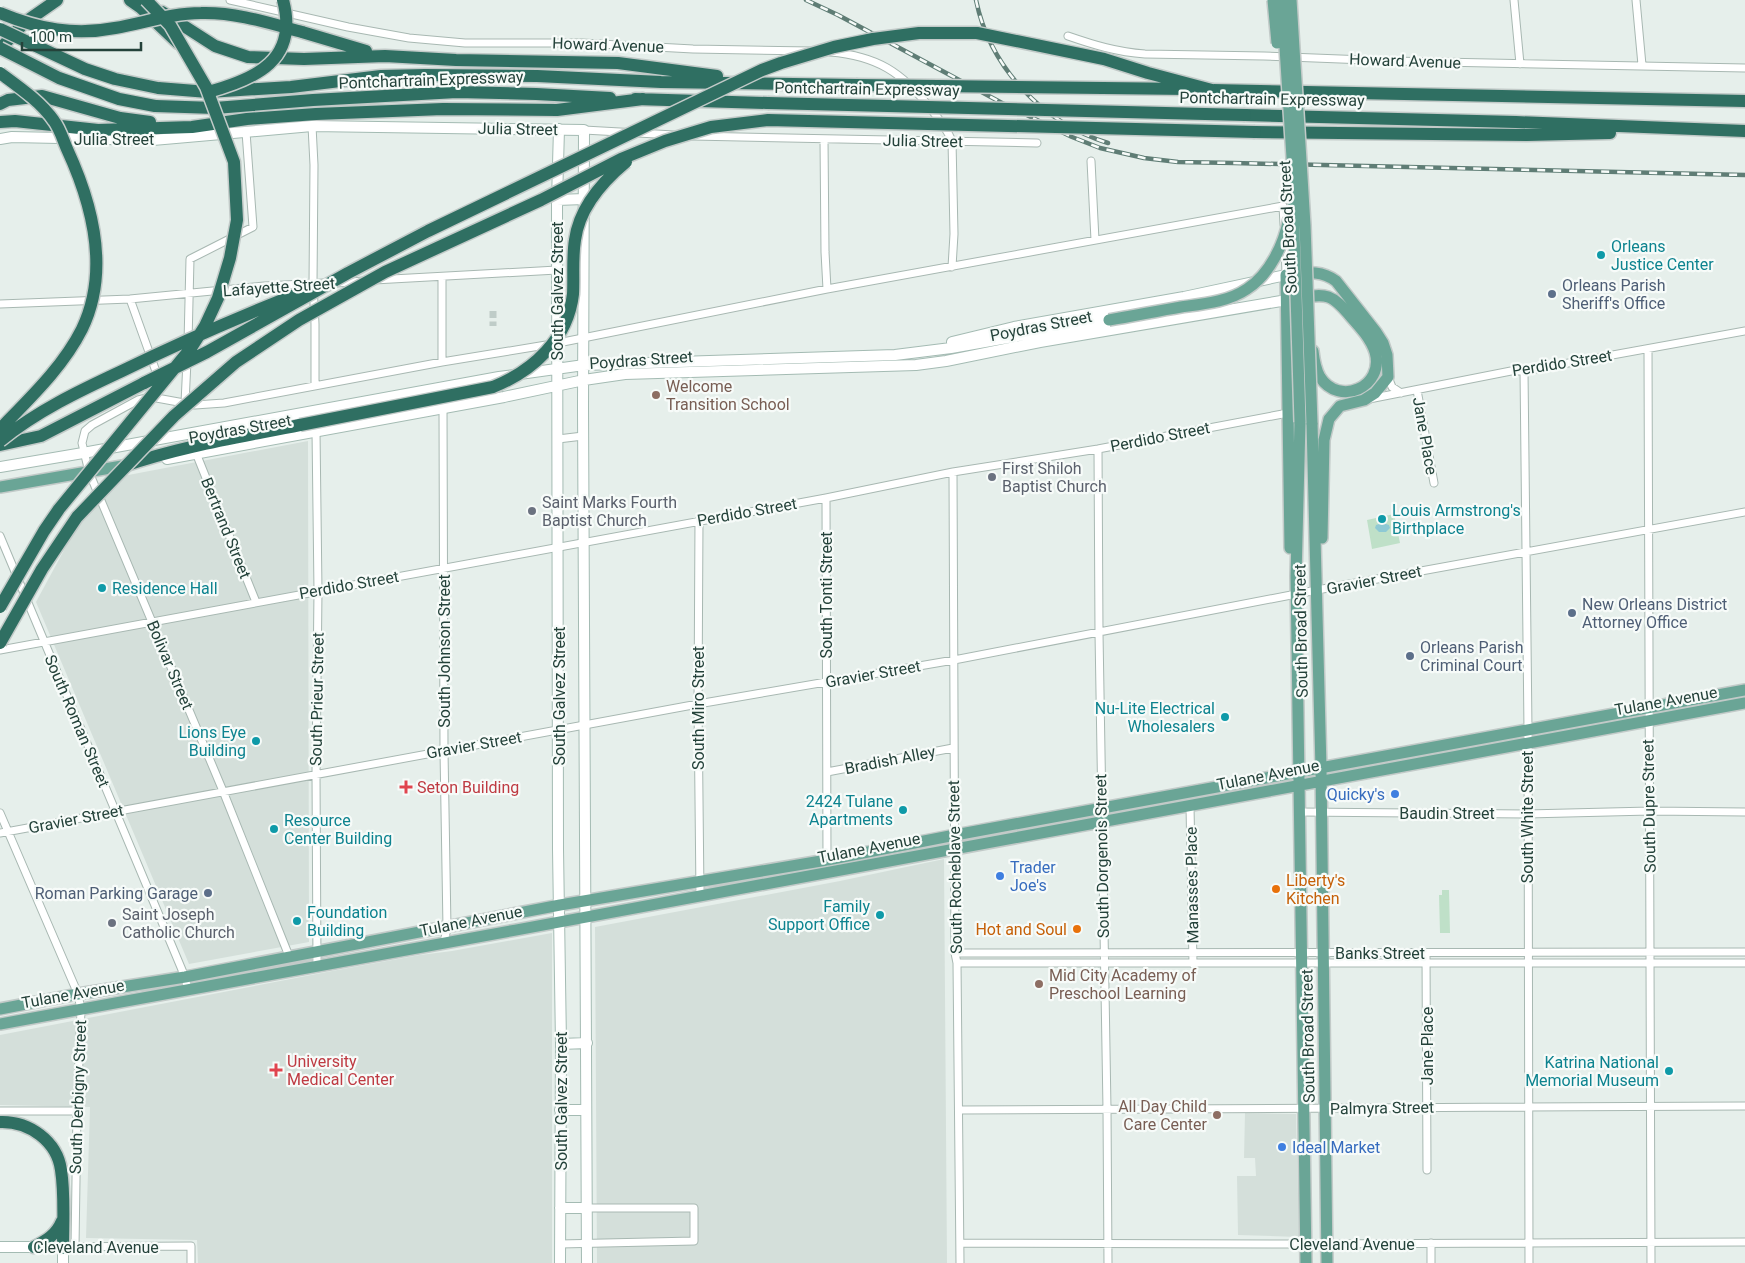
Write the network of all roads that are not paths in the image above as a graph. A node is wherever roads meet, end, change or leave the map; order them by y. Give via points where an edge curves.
1 (57, 0) edge
2 (130, 0) edge
3 (142, 0) edge
4 (146, 0) edge
5 (230, 0) edge
6 (283, 0) edge
7 (1273, 0) edge
8 (1282, 0) edge
9 (1287, 0) edge
10 (1291, 0) edge
11 (1514, 0) edge
12 (1636, 0) edge
13 (0, 14) edge
14 (0, 29) edge
15 (1068, 36) dead end
16 (0, 48) edge
17 (185, 50) junction
18 (385, 56) junction
19 (1291, 58) junction
20 (1520, 64) junction
21 (1642, 65) junction
22 (1745, 68) edge
23 (0, 73) edge
24 (769, 83) junction
25 (1212, 90) junction
26 (208, 92) junction
27 (643, 99) junction
28 (1745, 101) edge
29 (0, 104) edge
30 (1289, 109) junction
31 (0, 122) edge
32 (312, 126) junction
33 (72, 127) junction
34 (192, 127) junction
35 (559, 129) junction
36 (0, 130) edge
37 (584, 130) junction
38 (1739, 131) edge
39 (246, 132) junction
40 (0, 139) edge
41 (824, 139) junction
42 (952, 141) junction
43 (1037, 143) dead end
44 (639, 151) junction
45 (1091, 161) dead end
46 (1294, 189) junction
47 (584, 199) junction
48 (556, 200) junction
49 (1284, 206) joint
50 (1095, 240) junction
51 (557, 250) junction
52 (583, 251) junction
53 (952, 267) junction
54 (557, 270) junction
55 (348, 273) junction
56 (1286, 275) junction
57 (442, 277) junction
58 (313, 284) junction
59 (827, 289) junction
60 (189, 294) junction
61 (130, 299) junction
62 (1287, 300) junction
63 (0, 304) edge
64 (1109, 320) joint
65 (1745, 331) edge
66 (583, 338) junction
67 (1310, 338) junction
68 (558, 343) junction
69 (1648, 349) junction
70 (895, 355) junction
71 (442, 362) junction
72 (584, 365) junction
73 (558, 368) junction
74 (1524, 370) junction
75 (1388, 377) junction
76 (584, 380) junction
77 (558, 384) junction
78 (315, 386) junction
79 (442, 388) junction
80 (1417, 390) junction
81 (1401, 393) junction
82 (165, 399) junction
83 (138, 400) joint
84 (1364, 400) junction
85 (185, 403) junction
86 (443, 408) junction
87 (1288, 413) junction
88 (0, 429) edge
89 (316, 431) junction
90 (583, 436) junction
91 (558, 439) junction
92 (0, 443) edge
93 (1098, 449) junction
94 (84, 453) junction
95 (196, 453) junction
96 (122, 466) junction
97 (0, 467) edge
98 (88, 472) junction
99 (953, 472) junction
100 (1434, 483) dead end
101 (0, 487) edge
102 (826, 498) junction
103 (1745, 512) edge
104 (699, 520) junction
105 (1648, 530) junction
106 (0, 536) edge
107 (584, 543) junction
108 (558, 548) junction
109 (1526, 552) junction
110 (444, 568) junction
111 (1317, 590) junction
112 (318, 591) junction
113 (1296, 594) junction
114 (256, 602) junction
115 (0, 607) edge
116 (151, 621) junction
117 (1099, 632) junction
118 (43, 642) junction
119 (0, 643) edge
120 (1297, 644) junction
121 (1318, 644) junction
122 (0, 650) edge
123 (954, 660) junction
124 (827, 682) junction
125 (1745, 690) edge
126 (1745, 703) edge
127 (698, 704) junction
128 (1648, 708) junction
129 (1318, 714) junction
130 (1298, 717) junction
131 (1648, 721) junction
132 (584, 725) junction
133 (559, 730) junction
134 (1528, 730) junction
135 (1528, 743) junction
136 (953, 748) junction
137 (444, 751) junction
138 (1321, 768) junction
139 (827, 772) junction
140 (1299, 772) junction
141 (316, 774) junction
142 (1321, 781) junction
143 (1299, 785) junction
144 (224, 791) junction
145 (1190, 806) junction
146 (1102, 808) junction
147 (114, 811) junction
148 (1650, 811) junction
149 (1299, 812) junction
150 (1745, 812) edge
151 (0, 813) edge
152 (1321, 813) junction
153 (1527, 814) junction
154 (1102, 823) junction
155 (8, 832) junction
156 (0, 833) edge
157 (955, 835) junction
158 (955, 848) junction
159 (827, 860) junction
160 (1300, 871) junction
161 (1322, 871) junction
162 (826, 873) junction
163 (699, 881) junction
164 (700, 895) junction
165 (586, 901) junction
166 (560, 905) junction
167 (586, 916) junction
168 (560, 920) junction
169 (447, 928) junction
170 (444, 943) junction
171 (317, 951) junction
172 (1528, 952) junction
173 (1650, 952) junction
174 (1745, 952) edge
175 (955, 953) junction
176 (1104, 953) junction
177 (1193, 953) junction
178 (1426, 953) junction
179 (289, 956) junction
180 (1301, 958) junction
181 (1323, 958) junction
182 (957, 963) junction
183 (1650, 963) junction
184 (1745, 963) edge
185 (1104, 964) junction
186 (1193, 964) junction
187 (1426, 964) junction
188 (1527, 964) junction
189 (318, 966) junction
190 (185, 976) junction
191 (188, 990) junction
192 (78, 994) junction
193 (0, 1009) edge
194 (81, 1010) junction
195 (0, 1024) edge
196 (587, 1043) junction
197 (561, 1044) junction
198 (1303, 1057) junction
199 (1324, 1057) junction
200 (1651, 1106) junction
201 (1745, 1106) edge
202 (1427, 1107) junction
203 (1527, 1107) junction
204 (1303, 1108) junction
205 (1325, 1108) junction
206 (1107, 1109) junction
207 (560, 1110) junction
208 (586, 1110) junction
209 (959, 1110) junction
210 (0, 1111) edge
211 (76, 1111) junction
212 (0, 1122) edge
213 (1304, 1166) junction
214 (1326, 1166) junction
215 (1427, 1170) dead end
216 (560, 1208) junction
217 (587, 1208) junction
218 (62, 1221) junction
219 (1745, 1242) edge
220 (960, 1243) junction
221 (1108, 1243) junction
222 (1431, 1243) junction
223 (1528, 1243) junction
224 (1651, 1243) junction
225 (560, 1244) junction
226 (587, 1244) junction
227 (1305, 1244) junction
228 (1327, 1244) junction
229 (0, 1247) edge
230 (34, 1247) junction
231 (69, 1248) junction
232 (63, 1263) edge
233 (191, 1263) edge
234 (560, 1263) edge
235 (587, 1263) edge
236 (960, 1263) edge
237 (1108, 1263) edge
238 (1306, 1263) edge
239 (1327, 1263) edge
240 (1431, 1263) edge
241 (1529, 1263) edge
242 (1651, 1263) edge

1 - 16 highway, bridge via 24,23
2 - 17 highway, bridge
3 - 18 highway via 215,46 248,57
4 - 17 highway, bridge via 170,25
5 - 42 street, Howard Avenue via 348,27 409,38 465,43 582,43 850,54 897,73 921,96
6 - 26 highway, bridge via 287,28 284,42 270,63 249,79
7 - 30 main road, bridge
8 - 30 main road, South Broad Street, bridge
9 - 19 street
10 - 67 main road, South Broad Street, bridge
11 - 20 street
12 - 21 street
13 - 18 highway, bridge via 61,31 106,29 179,15 223,14 260,20
14 - 26 highway, Pontchartrain Expressway, bridge via 93,72 158,88
15 - 19 street, Howard Avenue via 1126,52
16 - 27 highway, Pontchartrain Expressway, bridge via 59,78 119,99 155,106 215,108 457,92
17 - 115 highway, bridge via 206,87 234,162 237,220 218,298 191,348 59,509
18 - 24 highway via 618,63
19 - 20 street, Howard Avenue
20 - 21 street, Howard Avenue
21 - 22 street, Howard Avenue
23 - 88 highway, bridge via 55,122 93,222 98,268 83,327 71,348
24 - 25 highway, Pontchartrain Expressway, bridge
24 - 26 highway, Pontchartrain Expressway, bridge via 425,75
25 - 28 highway, Pontchartrain Expressway
25 - 55 highway, bridge via 1104,59 977,33 919,33 834,47 762,70
27 - 34 highway via 557,110 443,109 316,114
27 - 38 highway, Pontchartrain Expressway, bridge via 1245,114
29 - 34 highway via 42,96 120,118
30 - 46 main road, South Broad Street, bridge
31 - 33 highway
32 - 35 street, Julia Street
32 - 39 street, Julia Street
32 - 58 street
33 - 34 highway via 98,130
33 - 36 highway
35 - 37 street, Julia Street
35 - 48 street, South Galvez Street
37 - 41 street, Julia Street via 696,137
37 - 47 street, South Galvez Street
38 - 44 highway, bridge via 1527,135 1254,132 768,120 711,128
39 - 40 street, Julia Street via 153,140
39 - 60 street via 254,227 190,259
41 - 42 street, Julia Street
41 - 59 street
42 - 43 street, Julia Street
42 - 53 street
44 - 96 highway, bridge via 598,188 587,207 574,240 573,296 568,316 554,344 533,365 510,381 191,446
44 - 119 highway, bridge via 384,272 299,320 236,362 174,416 77,517 42,569
45 - 50 street
46 - 64 main road, bridge via 1287,227 1276,256 1249,288 1236,296 1212,302
46 - 113 main road, South Broad Street, bridge via 1300,422
47 - 48 street
47 - 52 street, South Galvez Street
48 - 51 street, South Galvez Street
49 - 50 street, Poydras Street
49 - 56 street, South Broad Street
50 - 53 street, Poydras Street
51 - 52 street
51 - 54 street, South Galvez Street
52 - 66 street, South Galvez Street
53 - 59 street, Poydras Street
54 - 57 street, Lafayette Street
54 - 68 street, South Galvez Street
55 - 92 highway, bridge via 178,344 60,400 20,425
55 - 92 highway, bridge via 206,352 41,436 17,443
56 - 62 main road
56 - 70 street via 1014,327
56 - 75 main road via 1317,272 1336,281 1383,343
57 - 58 street, Lafayette Street
57 - 71 street
58 - 60 street, Lafayette Street
58 - 78 street
59 - 66 street, Poydras Street
60 - 61 street, Lafayette Street
60 - 85 street
61 - 63 street, Lafayette Street
61 - 82 street
62 - 67 main road, bridge via 1323,294 1337,301 1373,347 1376,354 1373,377 1361,388 1346,392 1331,387 1320,377
62 - 76 street, Poydras Street via 916,365 625,374
62 - 87 main road
64 - 70 street
65 - 69 street, Perdido Street
66 - 68 street, Poydras Street
66 - 72 street, South Galvez Street
67 - 111 main road, South Broad Street, bridge
68 - 71 street, Poydras Street
68 - 73 street, South Galvez Street
69 - 74 street, Perdido Street
69 - 105 street, South Dupre Street
70 - 72 street, Poydras Street
71 - 78 street, Poydras Street
72 - 73 street, Poydras Street
72 - 76 street, South Galvez Street
73 - 77 street, South Galvez Street
73 - 79 street, Poydras Street
74 - 80 street, Perdido Street
74 - 109 street, South White Street
75 - 81 street via 1392,387
75 - 84 main road
76 - 77 street, Poydras Street
76 - 90 street, South Galvez Street
77 - 86 street, Poydras Street
77 - 91 street, South Galvez Street
78 - 85 street, Poydras Street via 224,403
79 - 86 street, South Johnson Street
79 - 94 street, Poydras Street
80 - 81 street, Perdido Street
80 - 100 street, Jane Place
81 - 84 street, Perdido Street
82 - 83 street, Poydras Street via 151,397
82 - 85 street, Poydras Street
83 - 94 street, Bolivar Street via 85,431
84 - 111 main road via 1340,406 1329,419 1325,432
86 - 89 street, Poydras Street
86 - 110 street, South Johnson Street
87 - 93 street, Perdido Street
87 - 113 main road via 1290,544
89 - 95 street, Poydras Street
89 - 112 street, South Prieur Street
90 - 91 street
90 - 107 street, South Galvez Street
91 - 108 street, South Galvez Street
93 - 99 street, Perdido Street
93 - 117 street, South Dorgenois Street
94 - 97 street, Poydras Street
94 - 98 street, Bolivar Street
95 - 96 street, Poydras Street
95 - 114 street, Bertrand Street
96 - 98 main road, Poydras Street
98 - 101 main road, Poydras Street
98 - 116 street, Bolivar Street
99 - 102 street, Perdido Street
99 - 123 street, South Rocheblave Street
102 - 104 street, Perdido Street
102 - 124 street, South Tonti Street
103 - 105 street, Gravier Street
104 - 107 street, Perdido Street
104 - 127 street, South Miro Street
105 - 109 street, Gravier Street
105 - 128 street, South Dupre Street
106 - 118 street, South Roman Street
107 - 108 street, Perdido Street
107 - 132 street, South Galvez Street
108 - 110 street, Perdido Street
108 - 133 street, South Galvez Street
109 - 111 street, Gravier Street
109 - 134 street, South White Street
110 - 112 street, Perdido Street
110 - 137 street, South Johnson Street
111 - 113 street, Gravier Street
111 - 121 main road, South Broad Street
112 - 114 street, Perdido Street
112 - 141 street, South Prieur Street
113 - 117 street, Gravier Street
113 - 120 main road, South Broad Street
114 - 116 street, Perdido Street
116 - 118 street, Perdido Street
116 - 144 street, Bolivar Street
117 - 123 street, Gravier Street
117 - 146 street, South Dorgenois Street
118 - 122 street, Perdido Street
118 - 147 street, South Roman Street
120 - 121 main road
120 - 130 main road, South Broad Street
121 - 129 main road, South Broad Street
123 - 124 street, Gravier Street
123 - 136 street, South Rocheblave Street
124 - 127 street, Gravier Street
124 - 139 street, South Tonti Street
125 - 128 main road, Tulane Avenue
126 - 131 main road, Tulane Avenue
127 - 132 street, Gravier Street
127 - 163 street, South Miro Street
128 - 131 street, South Dupre Street
128 - 134 main road, Tulane Avenue
129 - 130 main road
129 - 138 main road, South Broad Street
130 - 140 main road, South Broad Street
131 - 135 main road, Tulane Avenue
131 - 148 street, South Dupre Street
132 - 133 street, Gravier Street
132 - 165 street, South Galvez Street
133 - 137 street, Gravier Street
133 - 166 street, South Galvez Street
134 - 135 street, South White Street
134 - 138 main road, Tulane Avenue
135 - 142 main road, Tulane Avenue
135 - 153 street, South White Street
136 - 139 street, Bradish Alley
136 - 157 street, South Rocheblave Street
137 - 141 street, Gravier Street
137 - 169 street, South Johnson Street
138 - 140 main road, Tulane Avenue
138 - 142 main road, South Broad Street
139 - 159 street, South Tonti Street
140 - 143 main road, South Broad Street
140 - 146 main road, Tulane Avenue
141 - 144 street, Gravier Street
141 - 171 street, South Prieur Street
142 - 143 main road, Tulane Avenue
142 - 152 main road, South Broad Street
143 - 145 main road, Tulane Avenue
143 - 149 main road, South Broad Street
144 - 147 street, Gravier Street
144 - 179 street, Bolivar Street
145 - 154 main road, Tulane Avenue
145 - 177 street, Manasses Place
146 - 154 street, South Dorgenois Street
146 - 157 main road, Tulane Avenue
147 - 155 street, Gravier Street
147 - 190 street, South Roman Street
148 - 150 street, Baudin Street
148 - 153 street, Baudin Street
148 - 173 street, South Dupre Street
149 - 152 street, Baudin Street
149 - 160 main road, South Broad Street
151 - 155 street, South Derbigny Street
152 - 153 street, Baudin Street
152 - 161 main road, South Broad Street
153 - 172 street, South White Street
154 - 158 main road, Tulane Avenue
154 - 176 street, South Dorgenois Street
155 - 156 street, Gravier Street
155 - 192 street, South Derbigny Street
157 - 158 street, South Rocheblave Street
157 - 159 main road, Tulane Avenue
158 - 162 main road, Tulane Avenue
158 - 175 street, South Rocheblave Street
159 - 162 street, South Tonti Street
159 - 163 main road, Tulane Avenue
160 - 161 main road
160 - 180 main road, South Broad Street
161 - 181 main road, South Broad Street
162 - 164 main road, Tulane Avenue
163 - 164 street, South Miro Street
163 - 165 main road, Tulane Avenue
164 - 167 main road, Tulane Avenue
165 - 166 main road, Tulane Avenue
165 - 167 street, South Galvez Street
166 - 168 street, South Galvez Street
166 - 169 main road, Tulane Avenue
167 - 168 main road, Tulane Avenue
167 - 196 street, South Galvez Street
168 - 170 main road, Tulane Avenue
168 - 197 street, South Galvez Street
169 - 170 street, South Johnson Street
169 - 171 main road, Tulane Avenue
170 - 189 main road, Tulane Avenue
171 - 179 main road, Tulane Avenue
171 - 189 street, South Prieur Street
172 - 173 street, Banks Street
172 - 178 street, Banks Street
172 - 188 street, South White Street
173 - 174 street, Banks Street
173 - 183 street, South Dupre Street
175 - 176 street, Banks Street
175 - 182 street, South Rocheblave Street
176 - 177 street, Banks Street
176 - 185 street, South Dorgenois Street
177 - 180 street, Banks Street
177 - 186 street, Manasses Place
178 - 181 street, Banks Street
178 - 187 street, Jane Place
179 - 190 main road, Tulane Avenue
180 - 181 street, Banks Street
180 - 181 street, Banks Street
180 - 186 street, Banks Street
180 - 198 main road, South Broad Street
181 - 187 street, Banks Street
181 - 199 main road, South Broad Street
182 - 185 street, Banks Street
182 - 209 street, South Rocheblave Street
183 - 184 street, Banks Street
183 - 188 street, Banks Street
183 - 200 street, South Dupre Street
185 - 186 street, Banks Street
185 - 206 street, South Dorgenois Street
187 - 188 street, Banks Street
187 - 202 street, Jane Place
188 - 203 street, South White Street
189 - 191 main road, Tulane Avenue
190 - 191 street, South Roman Street
190 - 192 main road, Tulane Avenue
191 - 194 main road, Tulane Avenue
192 - 193 main road, Tulane Avenue
192 - 194 street, South Derbigny Street
194 - 195 main road, Tulane Avenue
194 - 211 street, South Derbigny Street
196 - 197 street
196 - 208 street, South Galvez Street
197 - 207 street, South Galvez Street
198 - 199 main road
198 - 204 main road, South Broad Street
199 - 205 main road, South Broad Street
200 - 201 street, Palmyra Street
200 - 203 street, Palmyra Street
200 - 224 street, South Dupre Street
202 - 203 street, Palmyra Street
202 - 205 street, Palmyra Street
202 - 215 street, Jane Place
203 - 223 street, South White Street
204 - 205 street, Palmyra Street
204 - 206 street, Palmyra Street
204 - 213 main road, South Broad Street
205 - 214 main road, South Broad Street
206 - 209 street, Palmyra Street
206 - 221 street, South Dorgenois Street
207 - 208 street
207 - 216 street, South Galvez Street
208 - 217 street, South Galvez Street
209 - 220 street, South Rocheblave Street
210 - 211 street
211 - 231 street, South Derbigny Street
212 - 218 highway via 28,1127 48,1143 60,1164
213 - 214 main road
213 - 227 main road, South Broad Street
214 - 228 main road, South Broad Street
216 - 217 street
216 - 225 street, South Galvez Street
217 - 226 street, South Galvez Street
217 - 226 street via 694,1208 694,1241
218 - 230 highway via 50,1239
218 - 231 highway
219 - 224 street, Cleveland Avenue
220 - 221 street, Cleveland Avenue
220 - 236 street, South Rocheblave Street
221 - 227 street, Cleveland Avenue
221 - 237 street, South Dorgenois Street
222 - 223 street, Cleveland Avenue
222 - 228 street, Cleveland Avenue
222 - 240 street
223 - 224 street, Cleveland Avenue
223 - 241 street, South White Street
224 - 242 street, South Dupre Street
225 - 226 street
225 - 234 street, South Galvez Street
226 - 235 street, South Galvez Street
227 - 228 street, Cleveland Avenue
227 - 238 main road, South Broad Street
228 - 239 main road, South Broad Street
229 - 230 street, Cleveland Avenue
230 - 231 street, Cleveland Avenue
231 - 232 street, South Derbigny Street
231 - 233 street, Cleveland Avenue via 191,1246

